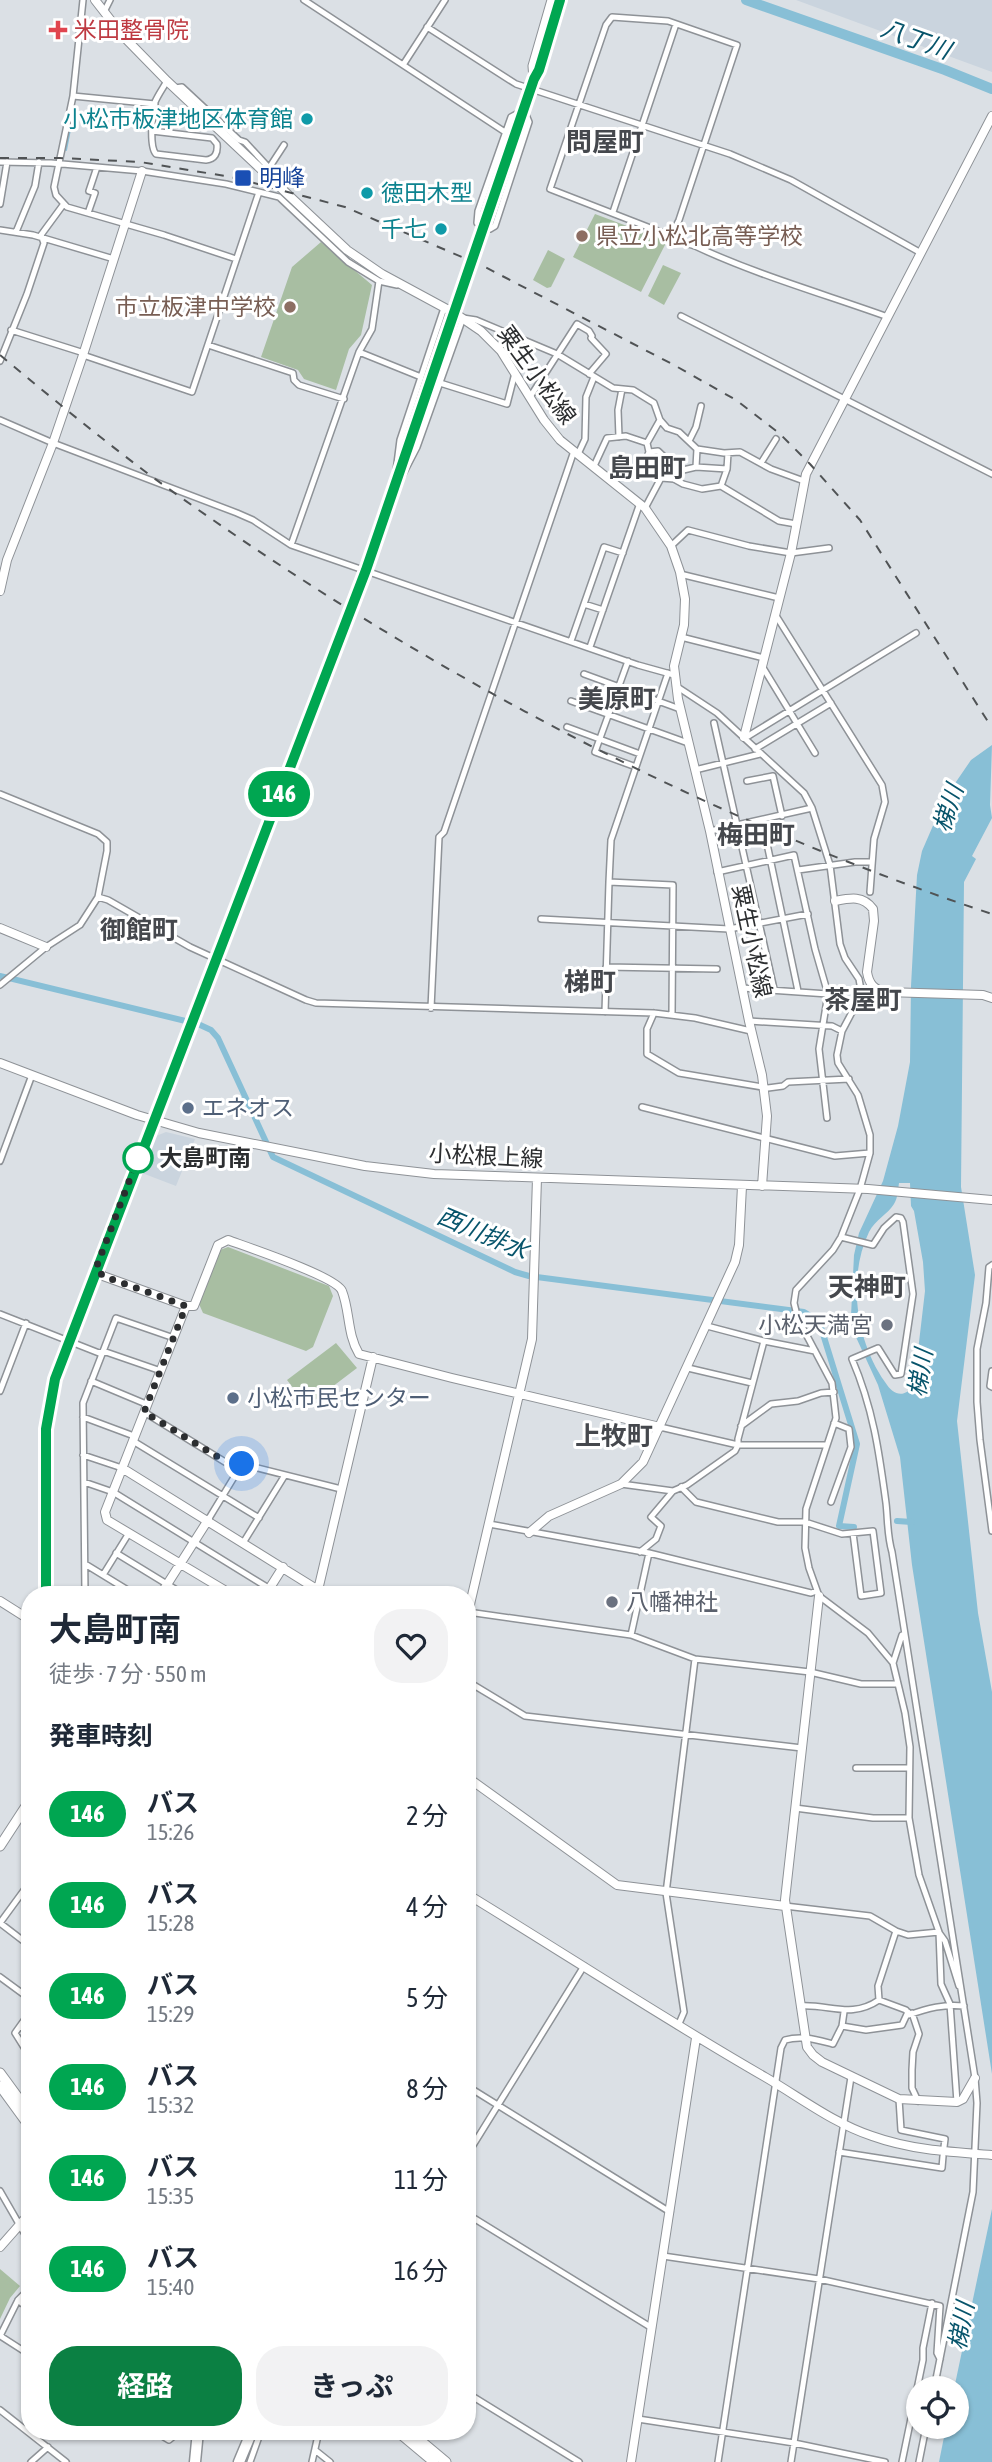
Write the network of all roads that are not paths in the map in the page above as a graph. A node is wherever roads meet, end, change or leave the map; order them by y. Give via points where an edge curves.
1 (83, 0) edge
2 (95, 0) edge
3 (110, 0) edge
4 (304, 0) edge
5 (445, 0) edge
6 (557, 1) edge
7 (104, 12) junction
8 (676, 24) junction
9 (427, 27) junction
10 (403, 65) junction
11 (170, 85) junction
12 (531, 89) junction
13 (73, 96) junction
14 (155, 104) junction
15 (579, 104) junction
16 (524, 110) junction
17 (992, 116) edge
18 (643, 125) junction
19 (152, 131) junction
20 (505, 132) junction
21 (284, 145) dead end
22 (705, 146) junction
23 (4, 162) edge
24 (39, 162) junction
25 (59, 164) junction
26 (97, 167) junction
27 (142, 171) junction
28 (259, 192) junction
29 (0, 204) edge
30 (63, 205) junction
31 (612, 212) junction
32 (88, 213) junction
33 (125, 224) junction
34 (0, 230) edge
35 (16, 232) junction
36 (671, 236) junction
37 (40, 238) junction
38 (922, 253) junction
39 (114, 258) junction
40 (236, 259) junction
41 (379, 281) junction
42 (401, 285) junction
43 (444, 309) junction
44 (681, 316) dead end
45 (888, 317) junction
46 (463, 318) junction
47 (11, 330) junction
48 (208, 345) junction
49 (359, 352) junction
50 (83, 354) junction
51 (557, 354) junction
52 (0, 361) edge
53 (515, 373) junction
54 (592, 376) junction
55 (421, 377) junction
56 (440, 383) junction
57 (622, 389) junction
58 (530, 397) junction
59 (845, 398) junction
60 (344, 399) junction
61 (701, 406) dead end
62 (0, 420) edge
63 (660, 420) junction
64 (619, 437) junction
65 (776, 439) dead end
66 (689, 441) junction
67 (53, 443) junction
68 (648, 443) junction
69 (697, 449) junction
70 (576, 452) junction
71 (649, 452) junction
72 (729, 453) junction
73 (761, 463) junction
74 (594, 466) junction
75 (696, 467) junction
76 (727, 469) junction
77 (992, 474) edge
78 (661, 478) junction
79 (804, 481) junction
80 (396, 484) junction
81 (721, 486) junction
82 (643, 506) junction
83 (796, 524) junction
84 (291, 545) junction
85 (671, 546) junction
86 (829, 548) dead end
87 (623, 553) junction
88 (791, 553) junction
89 (366, 570) junction
90 (680, 574) junction
91 (0, 591) edge
92 (779, 598) junction
93 (584, 604) junction
94 (603, 610) junction
95 (775, 614) junction
96 (516, 621) junction
97 (916, 633) dead end
98 (681, 637) junction
99 (571, 641) junction
100 (590, 647) junction
101 (628, 661) junction
102 (763, 662) junction
103 (584, 674) dead end
104 (671, 674) junction
105 (676, 685) junction
106 (619, 687) junction
107 (823, 691) junction
108 (571, 701) dead end
109 (658, 701) junction
110 (831, 703) junction
111 (680, 709) junction
112 (790, 711) junction
113 (609, 714) junction
114 (714, 723) dead end
115 (798, 723) junction
116 (568, 727) dead end
117 (649, 729) junction
118 (744, 738) junction
119 (600, 739) junction
120 (688, 743) junction
121 (758, 752) junction
122 (815, 753) dead end
123 (640, 754) junction
124 (724, 763) junction
125 (636, 767) junction
126 (695, 770) junction
127 (747, 781) dead end
128 (0, 794) edge
129 (812, 808) junction
130 (782, 816) junction
131 (762, 820) junction
132 (737, 825) junction
133 (710, 831) junction
134 (769, 860) junction
135 (871, 862) junction
136 (830, 865) junction
137 (746, 866) junction
138 (797, 870) junction
139 (717, 872) junction
140 (609, 882) junction
141 (870, 892) dead end
142 (98, 897) junction
143 (835, 901) junction
144 (808, 914) junction
145 (541, 919) dead end
146 (782, 919) junction
147 (607, 923) junction
148 (760, 923) junction
149 (673, 926) junction
150 (0, 928) edge
151 (729, 929) junction
152 (46, 947) junction
153 (216, 959) junction
154 (606, 967) junction
155 (671, 968) junction
156 (717, 969) dead end
157 (0, 985) edge
158 (742, 988) junction
159 (774, 989) junction
160 (798, 991) junction
161 (828, 994) junction
162 (988, 997) edge
163 (431, 1008) junction
164 (606, 1012) junction
165 (654, 1013) junction
166 (672, 1014) junction
167 (749, 1021) junction
168 (822, 1026) junction
169 (751, 1031) junction
170 (842, 1031) junction
171 (0, 1063) edge
172 (32, 1075) junction
173 (849, 1079) junction
174 (823, 1080) junction
175 (764, 1088) junction
176 (642, 1107) dead end
177 (827, 1118) dead end
178 (153, 1120) junction
179 (766, 1138) junction
180 (870, 1153) junction
181 (0, 1161) edge
182 (537, 1178) junction
183 (742, 1186) junction
184 (762, 1186) junction
185 (864, 1189) junction
186 (989, 1199) edge
187 (841, 1237) junction
188 (992, 1265) edge
189 (96, 1268) junction
190 (992, 1293) edge
191 (186, 1306) junction
192 (0, 1314) edge
193 (984, 1314) junction
194 (26, 1323) junction
195 (707, 1326) junction
196 (174, 1338) junction
197 (68, 1340) junction
198 (764, 1341) junction
199 (103, 1351) junction
200 (816, 1351) junction
201 (373, 1357) junction
202 (688, 1368) junction
203 (161, 1371) junction
204 (992, 1371) edge
205 (91, 1381) junction
206 (752, 1383) junction
207 (992, 1387) edge
208 (0, 1391) edge
209 (834, 1392) junction
210 (520, 1394) junction
211 (145, 1408) junction
212 (83, 1417) junction
213 (834, 1423) junction
214 (741, 1426) junction
215 (660, 1427) junction
216 (133, 1438) junction
217 (738, 1445) junction
218 (826, 1445) junction
219 (83, 1455) junction
220 (122, 1468) junction
221 (239, 1470) junction
222 (285, 1475) junction
223 (84, 1482) junction
224 (621, 1484) junction
225 (681, 1487) junction
226 (341, 1489) junction
227 (673, 1491) junction
228 (113, 1492) junction
229 (223, 1496) junction
230 (831, 1502) dead end
231 (259, 1518) junction
232 (208, 1520) junction
233 (805, 1522) junction
234 (489, 1524) junction
235 (992, 1531) edge
236 (129, 1533) junction
237 (529, 1533) junction
238 (853, 1533) junction
239 (194, 1542) junction
240 (243, 1543) junction
241 (640, 1552) junction
242 (116, 1553) junction
243 (649, 1553) junction
244 (181, 1563) junction
245 (85, 1564) junction
246 (283, 1567) junction
247 (103, 1575) junction
248 (167, 1585) joint
249 (46, 1586) edge
250 (86, 1586) edge
251 (121, 1586) edge
252 (218, 1586) edge
253 (259, 1586) edge
254 (272, 1586) edge
255 (313, 1586) edge
256 (323, 1586) edge
257 (475, 1586) edge
258 (818, 1593) junction
259 (0, 1601) edge
260 (21, 1614) edge
261 (476, 1615) edge
262 (903, 1632) junction
263 (631, 1635) junction
264 (695, 1659) junction
265 (893, 1663) junction
266 (810, 1672) junction
267 (897, 1684) junction
268 (476, 1687) edge
269 (686, 1735) junction
270 (802, 1748) junction
271 (856, 1768) dead end
272 (908, 1768) junction
273 (476, 1783) edge
274 (795, 1808) junction
275 (21, 1814) edge
276 (909, 1818) junction
277 (0, 1846) edge
278 (666, 1893) junction
279 (21, 1894) edge
280 (476, 1900) edge
281 (785, 1906) junction
282 (896, 1931) junction
283 (939, 1932) junction
284 (21, 1939) edge
285 (584, 1966) junction
286 (0, 1976) edge
287 (961, 1989) junction
288 (21, 1992) edge
289 (878, 2000) junction
290 (950, 2004) junction
291 (800, 2006) junction
292 (964, 2006) junction
293 (844, 2012) junction
294 (910, 2013) junction
295 (678, 2025) junction
296 (20, 2026) edge
297 (842, 2026) junction
298 (696, 2038) junction
299 (805, 2038) junction
300 (21, 2043) edge
301 (0, 2073) edge
302 (851, 2077) junction
303 (975, 2078) junction
304 (775, 2083) junction
305 (0, 2086) edge
306 (476, 2092) edge
307 (899, 2099) junction
308 (918, 2101) junction
309 (21, 2102) edge
310 (957, 2102) junction
311 (498, 2105) junction
312 (21, 2115) edge
313 (843, 2124) junction
314 (476, 2140) edge
315 (944, 2147) dead end
316 (839, 2152) junction
317 (976, 2154) junction
318 (992, 2155) edge
319 (943, 2156) dead end
320 (0, 2191) edge
321 (2, 2204) edge
322 (670, 2212) junction
323 (476, 2220) edge
324 (19, 2225) junction
325 (21, 2228) edge
326 (0, 2247) edge
327 (663, 2256) junction
328 (747, 2269) junction
329 (819, 2279) junction
330 (21, 2297) edge
331 (18, 2300) junction
332 (21, 2302) edge
333 (932, 2303) junction
334 (652, 2328) junction
335 (21, 2349) edge
336 (940, 2359) junction
337 (937, 2376) edge
338 (476, 2399) edge
339 (0, 2410) edge
340 (638, 2419) junction
341 (21, 2424) edge
342 (723, 2432) junction
343 (924, 2439) edge
344 (40, 2440) edge
345 (197, 2440) edge
346 (248, 2440) edge
347 (258, 2440) edge
348 (317, 2440) edge
349 (408, 2440) edge
350 (420, 2440) edge
351 (794, 2443) junction
352 (48, 2447) junction
353 (315, 2450) junction
354 (196, 2459) edge
355 (32, 2462) edge
356 (66, 2462) edge
357 (239, 2462) edge
358 (250, 2462) edge
359 (312, 2462) edge
360 (330, 2462) edge
361 (435, 2462) edge
362 (446, 2462) edge
363 (579, 2462) edge
364 (631, 2462) edge
365 (718, 2462) edge
366 (791, 2462) edge
367 (885, 2462) edge
368 (902, 2462) edge
369 (919, 2462) edge

1 - 13 street
2 - 7 street, 粟生小松線
3 - 7 street
4 - 10 street
5 - 9 street
6 - 12 main road
7 - 11 street, 粟生小松線
8 - 15 street via 612,17
8 - 18 street
8 - 22 street via 737,45
9 - 10 street
9 - 12 street
10 - 20 street
11 - 14 street
11 - 21 street via 182,87 269,168
11 - 42 street, 粟生小松線 via 347,250
12 - 15 street
12 - 16 main road
13 - 14 street
13 - 25 street
14 - 19 street
15 - 18 street
15 - 31 street via 550,189
16 - 20 street via 510,117
16 - 20 street via 529,122 498,218 490,229 477,223 478,211
16 - 80 main road, bridge
17 - 38 street
18 - 22 street
18 - 31 street
19 - 19 street via 212,138 216,154 206,160 156,154 151,147
22 - 36 street
22 - 38 street via 791,180
23 - 24 street
23 - 29 street
24 - 25 street
24 - 35 street via 35,186
25 - 26 street
25 - 30 street via 54,187
26 - 27 street
26 - 32 street
27 - 28 street
27 - 33 street
28 - 40 street
28 - 41 street via 279,197 348,262
30 - 32 street
30 - 37 street
31 - 36 street
32 - 33 street
33 - 39 street
33 - 40 street
34 - 35 street
35 - 37 street
36 - 45 street
37 - 39 street
37 - 47 street via 44,243
38 - 45 street
39 - 50 street
40 - 48 street
41 - 42 street
41 - 49 street via 372,329
42 - 43 street, 粟生小松線
43 - 46 street, 粟生小松線
43 - 55 street
44 - 59 street
45 - 59 street
46 - 51 street
46 - 53 street, 粟生小松線 via 501,351
46 - 56 street
47 - 50 street
47 - 52 street
48 - 50 street via 192,392
48 - 60 street via 293,373 299,385
49 - 55 street
49 - 60 street
50 - 67 street
51 - 54 street
51 - 54 street via 577,324 583,326 606,354
51 - 58 street
53 - 56 street via 507,404
53 - 58 street, 粟生小松線
54 - 57 street
54 - 70 street via 586,397 585,439
55 - 80 street via 400,440
56 - 80 street via 417,447
57 - 63 street via 654,403
57 - 64 street
58 - 70 street, 粟生小松線 via 560,440
59 - 77 street
59 - 79 street
60 - 84 street
61 - 66 street
62 - 67 street
63 - 66 street
63 - 68 street
64 - 68 street
64 - 74 street via 607,438
65 - 73 street
66 - 69 street
67 - 84 street via 237,513
67 - 91 street via 7,560
68 - 71 street
69 - 72 street
69 - 75 street
70 - 74 street, 粟生小松線
70 - 96 street
71 - 75 street via 658,451 679,471
71 - 78 street via 644,464
72 - 73 street
72 - 76 street
73 - 79 street
74 - 82 street, 粟生小松線
75 - 76 street
76 - 81 street
78 - 81 street via 702,489
78 - 82 street
79 - 83 street
80 - 89 main road
81 - 83 street via 779,521
82 - 85 street, 粟生小松線
82 - 87 street
83 - 88 street
84 - 89 street
85 - 88 street via 688,530
85 - 90 street, 粟生小松線
86 - 88 street
87 - 93 street via 604,547
87 - 94 street
88 - 92 street
89 - 96 street
89 - 153 main road
90 - 92 street
90 - 98 street, 粟生小松線 via 685,599
92 - 95 street
93 - 94 street
93 - 99 street
94 - 100 street
95 - 102 street
95 - 107 street
96 - 99 street
96 - 163 street via 439,838
97 - 107 street
98 - 102 street
98 - 104 street, 粟生小松線
99 - 100 street
100 - 101 street
101 - 104 street
101 - 106 street
102 - 112 street
102 - 118 street
103 - 106 street
104 - 105 street, 粟生小松線
104 - 109 street
105 - 111 street, 粟生小松線
105 - 118 street
106 - 109 street
106 - 113 street
107 - 110 street
107 - 112 street
108 - 113 street
109 - 111 street
109 - 117 street
110 - 115 street
110 - 135 street via 882,785 885,802
111 - 120 street, 粟生小松線
112 - 115 street
112 - 118 street
113 - 117 street
113 - 119 street
114 - 124 street
115 - 121 street
115 - 122 street
116 - 119 street
117 - 120 street
117 - 123 street
118 - 121 street
119 - 123 street
119 - 125 street via 595,752
120 - 126 street, 粟生小松線
121 - 124 street
121 - 129 street via 804,793
123 - 125 street
124 - 126 street
124 - 132 street
125 - 140 street via 611,840
126 - 133 street, 粟生小松線
127 - 130 street via 773,776
128 - 142 street via 98,834 107,842
129 - 130 street
129 - 136 street
130 - 131 street
131 - 132 street
131 - 134 street
132 - 133 street
132 - 137 street
133 - 139 street, 粟生小松線
134 - 137 street
134 - 138 street via 793,855
134 - 146 street
135 - 136 street
135 - 141 street
136 - 138 street
136 - 143 street
137 - 139 street
137 - 148 street
138 - 144 street
139 - 151 street, 粟生小松線
140 - 147 street
140 - 149 street via 673,885
142 - 152 street via 80,925
142 - 153 street
143 - 162 street via 862,899 873,909 867,972 874,988
143 - 170 street via 840,944 861,990
144 - 146 street
144 - 161 street
145 - 147 street
146 - 148 street
146 - 160 street
147 - 149 street
147 - 154 street
148 - 151 street
148 - 159 street
149 - 151 street
149 - 155 street
150 - 152 street
151 - 158 street, 粟生小松線
152 - 157 street
153 - 163 street via 316,1003
153 - 178 main road
154 - 155 street
154 - 164 street
155 - 156 street
155 - 166 street
158 - 159 street
158 - 167 street, 粟生小松線
159 - 160 street
160 - 161 street
161 - 168 street
163 - 164 street
164 - 165 street
165 - 166 street
165 - 175 street via 647,1054 679,1073
166 - 169 street
167 - 168 street
167 - 169 street, 粟生小松線
168 - 170 street
168 - 174 street
169 - 175 street, 粟生小松線
170 - 173 street via 838,1063
171 - 172 street, 小松根上線
172 - 178 street, 小松根上線
172 - 181 street
173 - 174 street
173 - 180 street via 864,1112
174 - 175 street
174 - 177 street
175 - 179 street, 粟生小松線
176 - 179 street
178 - 182 street, 小松根上線 via 366,1166
178 - 189 main road
179 - 180 street via 835,1156
179 - 184 street, 粟生小松線
180 - 185 street
182 - 183 street, 小松根上線
182 - 210 street via 532,1339
183 - 184 street, 小松根上線
183 - 195 street via 735,1262
184 - 185 street, 小松根上線
185 - 186 street, 小松根上線
185 - 187 street
187 - 200 street via 796,1290 798,1320
187 - 262 street via 873,1245 892,1220 896,1217 903,1222 914,1294 901,1374 891,1371 878,1348 852,1359 874,1419
188 - 193 street
189 - 191 street via 103,1276
189 - 197 main road
190 - 193 street
191 - 196 street
191 - 201 street via 194,1306 218,1245 228,1240 342,1288 353,1344 359,1354
192 - 194 street
193 - 235 street via 977,1349 977,1402
194 - 197 street
194 - 208 street
195 - 198 street
195 - 202 street
196 - 199 street via 116,1318
196 - 203 street
197 - 199 street
197 - 249 main road via 46,1429
198 - 200 street
198 - 206 street
199 - 203 street
199 - 205 street
200 - 209 street
201 - 210 street
201 - 226 street
202 - 206 street
202 - 215 street
203 - 211 street
204 - 207 street
205 - 211 street
205 - 212 street
206 - 214 street
209 - 213 street
209 - 214 street via 772,1404
210 - 215 street
210 - 234 street
211 - 216 street
211 - 221 street
212 - 216 street
212 - 219 street
213 - 218 street
213 - 230 street via 849,1429 851,1447
214 - 217 street
215 - 217 street
215 - 224 street via 643,1462
216 - 220 street
216 - 229 street
217 - 218 street
217 - 225 street
218 - 233 street
219 - 220 street
219 - 223 street
220 - 228 street
220 - 232 street
221 - 222 street via 242,1464
221 - 229 street
222 - 226 street
222 - 231 street
223 - 228 street
223 - 245 street
224 - 227 street
224 - 237 street via 549,1516
225 - 227 street
225 - 233 street via 696,1502 778,1521
226 - 256 street
227 - 241 street via 651,1517 661,1525 656,1539
228 - 236 street via 105,1512 107,1520
228 - 239 street
229 - 231 street
229 - 232 street
231 - 240 street
232 - 239 street
232 - 240 street
233 - 238 street
233 - 258 street via 805,1548
234 - 237 street
234 - 257 street
236 - 242 street
236 - 244 street
237 - 241 street
238 - 238 street via 873,1531 881,1593 861,1596
239 - 244 street
239 - 253 street
240 - 246 street
241 - 243 street
242 - 247 street
242 - 248 street
243 - 258 street
243 - 263 street
244 - 248 street
244 - 252 street
245 - 247 street
245 - 250 street
246 - 254 street
246 - 255 street
247 - 251 street
258 - 265 street via 868,1633
258 - 266 street
259 - 260 street
261 - 263 street
262 - 265 street
262 - 287 street
263 - 264 street
264 - 266 street
264 - 269 street
265 - 267 street
266 - 267 street via 861,1684
266 - 270 street
267 - 272 street via 910,1747
268 - 269 street via 524,1716
269 - 270 street
269 - 278 street
270 - 274 street
271 - 272 street
272 - 276 street
273 - 278 street via 617,1885
274 - 276 street
274 - 281 street
275 - 277 main road
276 - 283 street via 919,1875
278 - 281 street
278 - 295 street via 684,2012
279 - 284 street via 0,1923
280 - 285 street
281 - 282 street via 870,1916
281 - 291 street
282 - 283 street via 908,1935
282 - 289 street via 878,1986
283 - 287 street
283 - 290 street via 942,1984
285 - 295 street
285 - 311 street
286 - 288 street
287 - 292 street
289 - 293 street
289 - 294 street
290 - 292 street
290 - 294 street
290 - 310 street
291 - 293 street via 821,2005
291 - 299 street
292 - 303 street
293 - 297 street
294 - 297 street via 902,2025 866,2030
294 - 308 street via 919,2034 912,2070
295 - 298 street
296 - 300 street via 15,2033
297 - 299 street via 834,2044
298 - 304 street
298 - 322 street
299 - 302 street via 813,2055
299 - 304 street via 785,2040
301 - 309 main road
302 - 307 street
302 - 313 street
303 - 310 street
303 - 317 street
304 - 313 street
304 - 328 street
305 - 312 main road
306 - 311 street
307 - 308 street
307 - 315 street via 901,2130 945,2139
308 - 310 street
311 - 314 street
311 - 322 street
313 - 316 street
313 - 317 street via 899,2145
316 - 319 street via 942,2168
316 - 329 street
317 - 318 street
317 - 336 street via 973,2192
320 - 321 street
321 - 324 street
322 - 327 street
323 - 334 street
324 - 325 street
324 - 326 street
327 - 328 street
327 - 334 street
328 - 329 street
328 - 342 street
329 - 333 street
329 - 351 street
330 - 331 street
331 - 332 street
331 - 335 street via 1,2334
333 - 336 street via 940,2306
333 - 368 street
334 - 340 street
336 - 337 street
338 - 363 street
339 - 341 street
340 - 342 street
340 - 364 street
342 - 351 street
342 - 365 street
343 - 369 street
344 - 352 street
345 - 354 highway
346 - 357 highway
347 - 358 street
348 - 353 street
349 - 361 main road
350 - 362 main road
351 - 366 street
351 - 367 street
352 - 355 street
352 - 356 street
353 - 359 street
353 - 360 street

